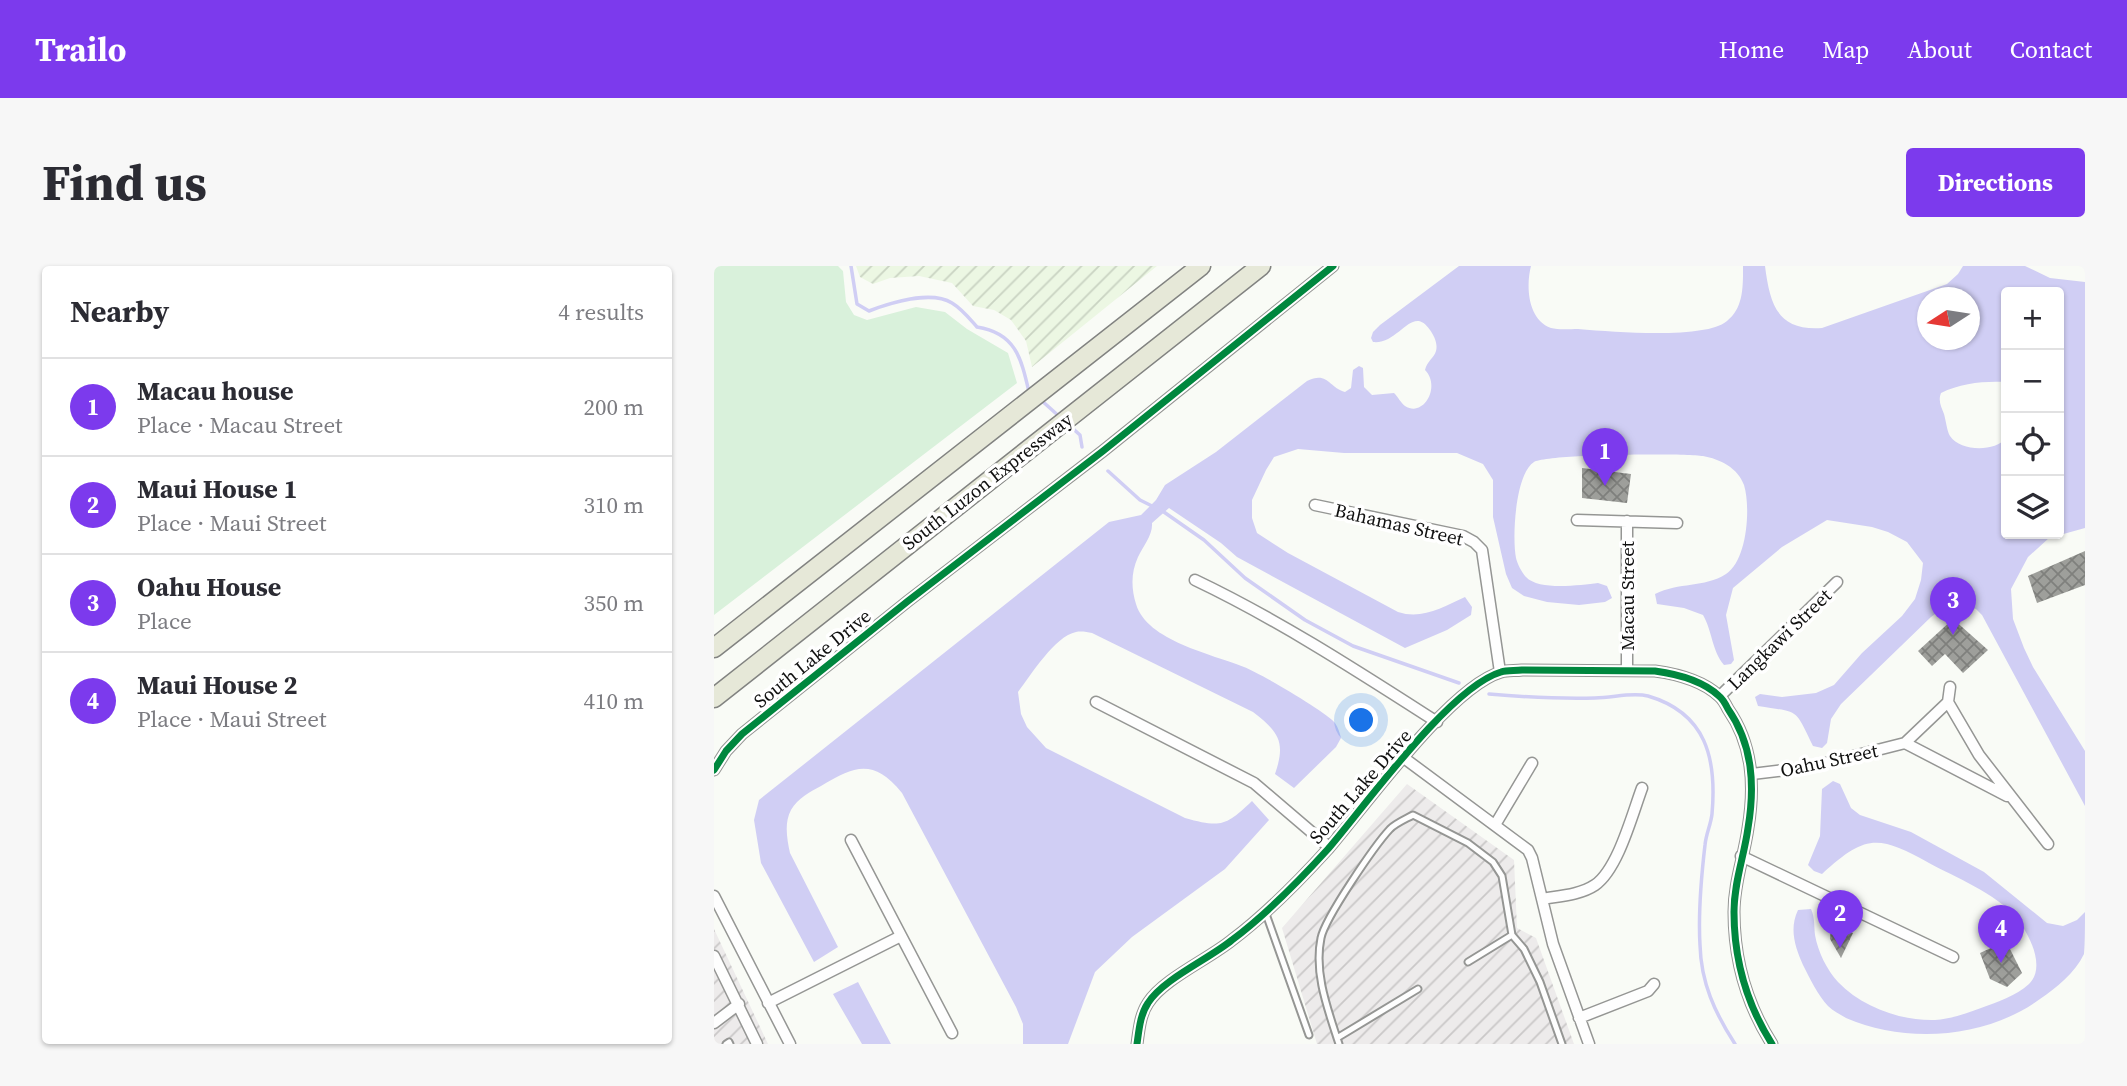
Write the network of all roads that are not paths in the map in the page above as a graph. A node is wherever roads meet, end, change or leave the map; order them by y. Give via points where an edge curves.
1 (1201, 266) edge
2 (1261, 266) edge
3 (1333, 266) edge
4 (1315, 505) dead end
5 (1577, 520) dead end
6 (1627, 521) junction
7 (1677, 523) dead end
8 (1195, 580) dead end
9 (1838, 582) dead end
10 (714, 648) edge
11 (1627, 670) junction
12 (1500, 672) junction
13 (1950, 687) dead end
14 (1720, 696) junction
15 (714, 698) edge
16 (1096, 702) dead end
17 (1948, 702) junction
18 (1437, 722) junction
19 (1905, 743) junction
20 (1404, 758) junction
21 (1532, 763) dead end
22 (714, 770) edge
23 (1752, 774) junction
24 (1642, 788) dead end
25 (2011, 798) junction
26 (1495, 825) junction
27 (851, 840) dead end
28 (2048, 845) dead end
29 (1329, 847) junction
30 (1741, 856) junction
31 (714, 896) edge
32 (1542, 899) junction
33 (1266, 914) junction
34 (1512, 935) junction
35 (901, 936) junction
36 (714, 956) edge
37 (1953, 957) dead end
38 (1468, 962) dead end
39 (1654, 985) dead end
40 (1418, 989) dead end
41 (768, 1003) junction
42 (738, 1004) junction
43 (1579, 1018) junction
44 (714, 1023) edge
45 (952, 1033) dead end
46 (1309, 1035) dead end
47 (1338, 1041) edge
48 (757, 1044) edge
49 (790, 1044) edge
50 (1137, 1044) edge
51 (1562, 1044) edge
52 (1589, 1044) edge
53 (1772, 1044) edge

1 - 10 highway, South Luzon Expressway
2 - 15 highway, South Luzon Expressway
3 - 22 street, South Lake Drive via 742,734
4 - 12 street, Bahamas Street via 1474,542 1482,550
5 - 6 street
6 - 7 street
6 - 11 street, Macau Street
8 - 18 street via 1329,654
9 - 14 street, Langkawi Street
11 - 12 street, South Lake Drive
11 - 14 street, South Lake Drive via 1674,674
12 - 18 street, South Lake Drive via 1475,686
13 - 17 street
14 - 23 street, South Lake Drive via 1746,743
16 - 29 street via 1254,783
17 - 19 street
17 - 25 street
18 - 20 street, South Lake Drive
19 - 23 street, Oahu Street via 1810,767
19 - 25 street
20 - 26 street
20 - 29 street, South Lake Drive
21 - 26 street
23 - 30 street, South Lake Drive
24 - 32 street via 1617,852 1596,885
25 - 28 street
26 - 32 street via 1528,850
27 - 35 street
29 - 33 street, South Lake Drive
30 - 37 street
30 - 53 street, South Lake Drive via 1734,910 1738,964 1744,989
31 - 41 street
32 - 43 street
33 - 46 lane
33 - 50 street, South Lake Drive via 1160,989 1143,1014
34 - 38 lane
34 - 47 lane via 1502,876 1493,862 1468,843 1413,815 1391,827 1321,937 1323,995
34 - 51 lane via 1540,982
35 - 41 street
35 - 45 street
36 - 42 street
39 - 43 street
40 - 47 lane
41 - 49 street
42 - 44 street
42 - 48 street
43 - 52 street

